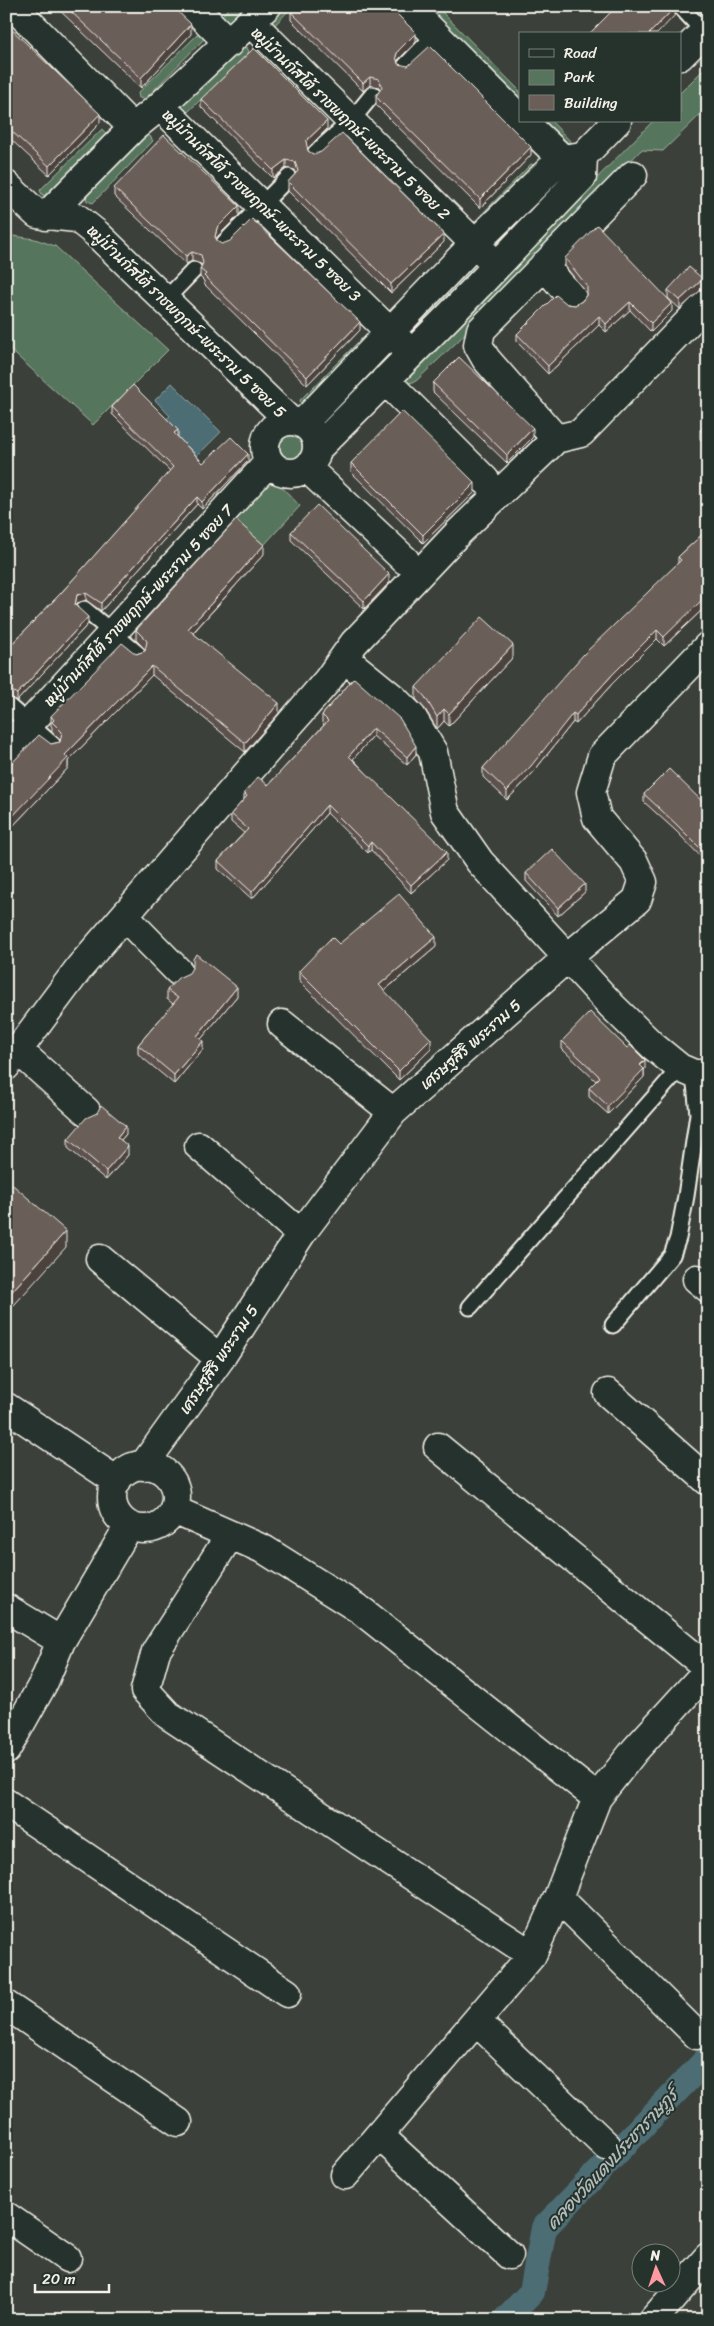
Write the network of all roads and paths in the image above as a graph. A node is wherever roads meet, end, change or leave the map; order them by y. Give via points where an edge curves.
1 (192, 6) edge
2 (408, 6) edge
3 (680, 6) edge
4 (14, 7) edge
5 (260, 14) edge
6 (706, 30) edge
7 (435, 35) junction
8 (229, 43) junction
9 (682, 54) edge
10 (405, 66) edge
11 (373, 94) dead end
12 (160, 106) junction
13 (519, 117) edge
14 (351, 122) junction
15 (524, 122) edge
16 (616, 122) edge
17 (133, 128) junction
18 (315, 153) edge
19 (575, 164) junction
20 (633, 175) dead end
21 (289, 177) dead end
22 (6, 185) edge
23 (263, 204) junction
24 (46, 216) junction
25 (224, 243) edge
26 (475, 244) junction
27 (544, 265) junction
28 (496, 266) junction
29 (194, 270) dead end
30 (572, 298) dead end
31 (165, 300) junction
32 (708, 302) edge
33 (390, 332) junction
34 (412, 354) junction
35 (385, 380) junction
36 (297, 422) junction
37 (556, 439) junction
38 (312, 458) junction
39 (269, 462) junction
40 (484, 480) dead end
41 (405, 560) dead end
42 (84, 609) dead end
43 (112, 633) junction
44 (708, 646) edge
45 (138, 654) edge
46 (344, 658) junction
47 (6, 704) edge
48 (29, 724) junction
49 (53, 745) edge
50 (6, 749) edge
51 (124, 916) junction
52 (568, 957) junction
53 (178, 971) dead end
54 (282, 1024) dead end
55 (12, 1058) edge
56 (694, 1072) edge
57 (86, 1111) dead end
58 (393, 1112) junction
59 (199, 1146) dead end
60 (301, 1234) junction
61 (100, 1259) dead end
62 (470, 1307) dead end
63 (612, 1325) dead end
64 (220, 1359) junction
65 (608, 1393) dead end
66 (6, 1407) edge
67 (438, 1447) dead end
68 (143, 1466) junction
69 (117, 1480) junction
70 (708, 1481) edge
71 (174, 1510) junction
72 (129, 1526) junction
73 (230, 1535) junction
74 (6, 1608) edge
75 (61, 1641) junction
76 (708, 1669) edge
77 (6, 1750) edge
78 (597, 1798) junction
79 (6, 1803) edge
80 (558, 1897) junction
81 (532, 1955) junction
82 (287, 1993) dead end
83 (6, 2005) edge
84 (476, 2021) junction
85 (697, 2035) dead end
86 (178, 2122) dead end
87 (379, 2135) junction
88 (607, 2146) dead end
89 (345, 2175) dead end
90 (6, 2216) edge
91 (509, 2255) dead end
92 (67, 2258) dead end
93 (708, 2258) edge
94 (653, 2320) edge

1 - 8 street
2 - 7 street
3 - 6 lane
4 - 17 street
5 - 8 street, หมู่บ้านกัสโต้ ราชพฤกษ์-พระราม 5 ซอย 2
5 - 14 street, หมู่บ้านกัสโต้ ราชพฤกษ์-พระราม 5 ซอย 2
6 - 9 street
7 - 10 lane
7 - 13 street
8 - 12 street, หมู่บ้านกัสโต้ ราชพฤกษ์-พระราม 5 ซอย 2
11 - 14 lane
12 - 17 street, หมู่บ้านกัสโต้ ราชพฤกษ์-พระราม 5 ซอย 3
12 - 23 street, หมู่บ้านกัสโต้ ราชพฤกษ์-พระราม 5 ซอย 3
14 - 18 lane
14 - 26 street, หมู่บ้านกัสโต้ ราชพฤกษ์-พระราม 5 ซอย 2
15 - 19 street
16 - 19 street
17 - 24 street, หมู่บ้านกัสโต้ ราชพฤกษ์-พระราม 5 ซอย 3
19 - 26 street
19 - 28 street
20 - 27 street
21 - 23 lane
22 - 24 street, หมู่บ้านกัสโต้ ราชพฤกษ์-พระราม 5 ซอย 5 via 30,209
23 - 25 lane
23 - 33 street, หมู่บ้านกัสโต้ ราชพฤกษ์-พระราม 5 ซอย 3
24 - 31 street, หมู่บ้านกัสโต้ ราชพฤกษ์-พระราม 5 ซอย 5 via 65,215 80,220
26 - 28 street, หมู่บ้านกัสโต้ ราชพฤกษ์-พระราม 5 ซอย 2
26 - 33 street
27 - 30 street
27 - 37 street via 482,330 478,345 486,359
28 - 34 street
29 - 31 lane
31 - 36 street, หมู่บ้านกัสโต้ ราชพฤกษ์-พระราม 5 ซอย 5
32 - 37 street via 582,433
33 - 34 street, หมู่บ้านกัสโต้ ราชพฤกษ์-พระราม 5 ซอย 3
33 - 36 street
34 - 35 street
35 - 38 street
35 - 40 street
36 - 38 street via 314,434
36 - 39 street via 276,425 269,432 264,447
37 - 46 street via 458,532 354,642
38 - 39 street via 296,473 280,472
38 - 41 street
39 - 43 street, หมู่บ้านกัสโต้ ราชพฤกษ์-พระราม 5 ซอย 7
42 - 43 lane
43 - 45 lane
43 - 48 street, หมู่บ้านกัสโต้ ราชพฤกษ์-พระราม 5 ซอย 7
44 - 52 street, เศรษฐสิริ พระราม 5 via 602,756 591,792 597,818 634,862 643,882 636,900
46 - 51 street
46 - 52 street via 412,716 433,752 445,812 480,862
47 - 48 lane
48 - 49 lane
48 - 50 street, หมู่บ้านกัสโต้ ราชพฤกษ์-พระราม 5 ซอย 7
51 - 53 street
51 - 55 street via 80,966
52 - 56 street via 654,1046
52 - 58 street, เศรษฐสิริ พระราม 5
54 - 58 street
55 - 57 street
56 - 62 lane
56 - 63 lane via 698,1114 678,1238 672,1255
58 - 60 street, เศรษฐสิริ พระราม 5
59 - 60 street
60 - 64 street, เศรษฐสิริ พระราม 5
61 - 64 street
64 - 68 street, เศรษฐสิริ พระราม 5
65 - 70 street
66 - 69 street
67 - 76 street
68 - 69 street, เศรษฐสิริ พระราม 5 via 133,1467
68 - 71 street via 154,1467 170,1479 175,1489
69 - 72 street via 112,1500 121,1519
71 - 72 street via 168,1519 150,1529
71 - 73 street
72 - 75 street
73 - 78 street via 265,1550 362,1610
73 - 81 street via 156,1650 145,1690 168,1715
74 - 75 street
75 - 77 street via 44,1682
76 - 78 street via 635,1750
78 - 80 street
79 - 82 street
80 - 81 street
80 - 85 street
81 - 84 street
83 - 86 street
84 - 87 street
84 - 88 street
87 - 89 street
87 - 91 street
90 - 92 street
93 - 94 street

